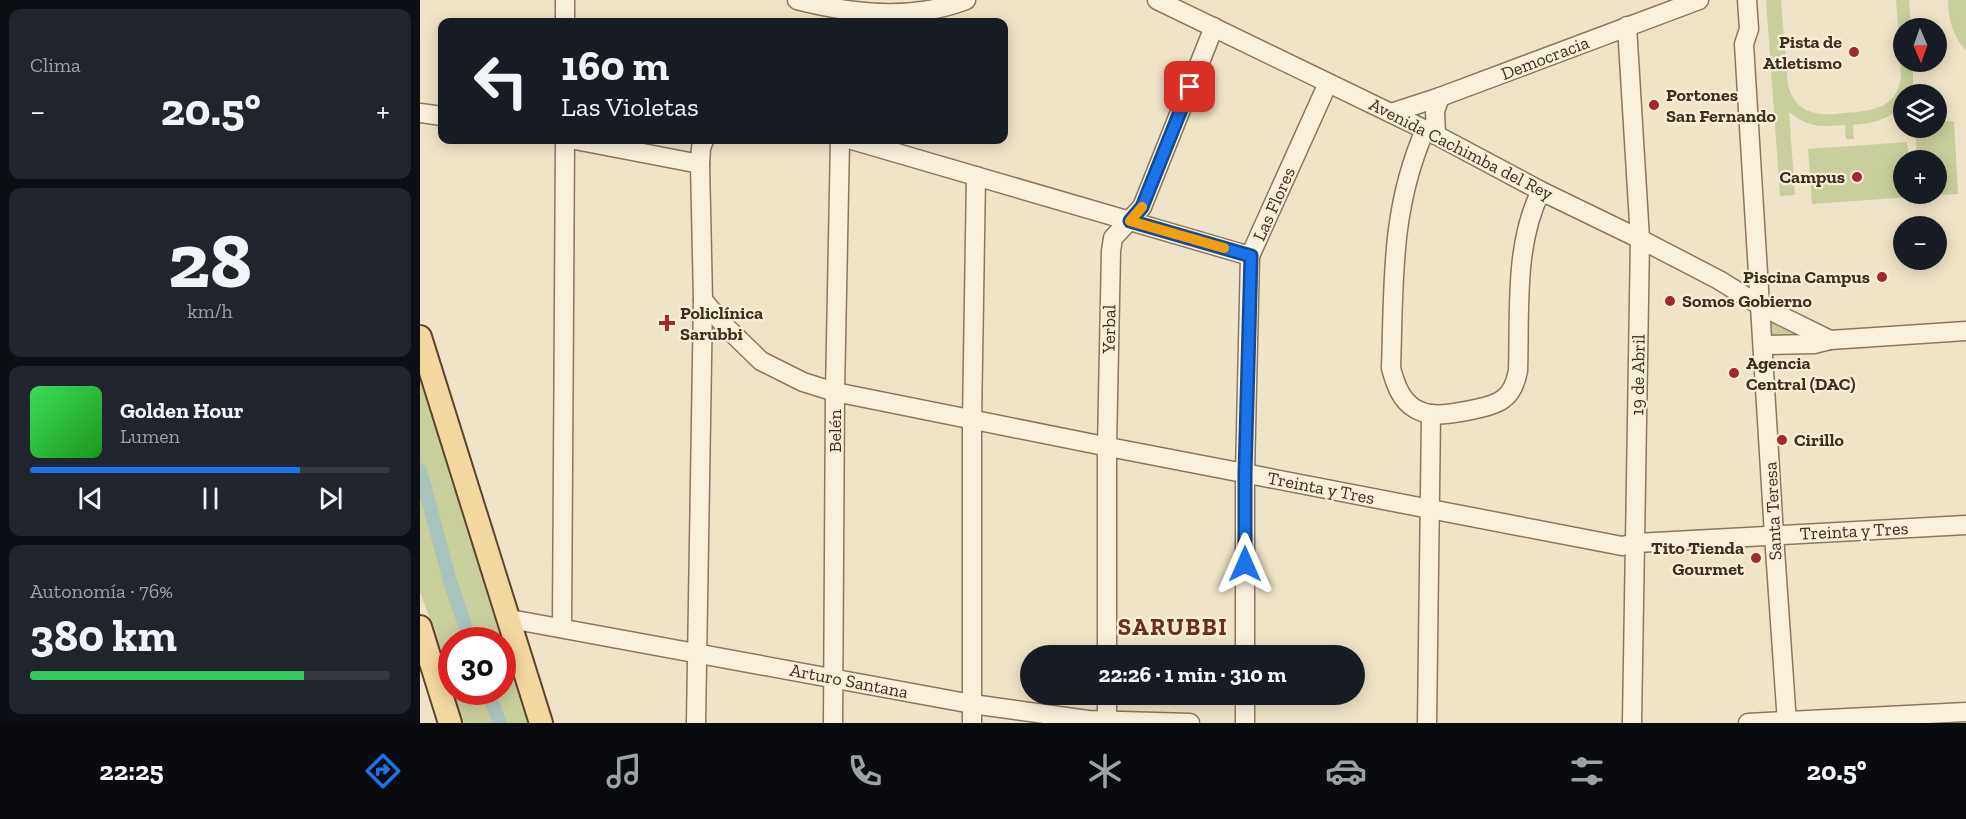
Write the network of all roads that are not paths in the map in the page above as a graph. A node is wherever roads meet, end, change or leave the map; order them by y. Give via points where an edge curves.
1 (565, 0) edge
2 (797, 0) edge
3 (966, 0) edge
4 (1157, 0) edge
5 (1699, 0) edge
6 (1735, 0) edge
7 (1747, 0) edge
8 (565, 18) edge
9 (1214, 27) junction
10 (1627, 27) junction
11 (1744, 44) junction
12 (1328, 83) junction
13 (1440, 97) junction
14 (420, 113) edge
15 (1391, 113) junction
16 (438, 116) edge
17 (1430, 133) junction
18 (565, 144) edge
19 (595, 144) edge
20 (702, 144) edge
21 (840, 144) edge
22 (866, 144) edge
23 (700, 164) junction
24 (976, 176) junction
25 (1541, 190) junction
26 (1130, 221) junction
27 (1640, 239) junction
28 (1757, 255) junction
29 (1251, 256) junction
30 (1719, 280) junction
31 (703, 300) junction
32 (1761, 302) junction
33 (1966, 332) edge
34 (420, 337) edge
35 (1836, 339) junction
36 (1764, 345) junction
37 (836, 392) junction
38 (1431, 414) junction
39 (972, 421) junction
40 (1107, 447) junction
41 (1245, 473) junction
42 (1430, 509) junction
43 (1966, 525) edge
44 (1774, 536) junction
45 (1636, 543) junction
46 (510, 619) junction
47 (420, 627) edge
48 (562, 628) junction
49 (1107, 645) edge
50 (1245, 645) edge
51 (696, 653) junction
52 (834, 678) junction
53 (972, 704) junction
54 (1107, 705) edge
55 (1245, 705) edge
56 (1966, 712) edge
57 (1107, 722) edge
58 (1787, 722) edge
59 (450, 723) edge
60 (541, 723) edge
61 (696, 723) edge
62 (833, 723) edge
63 (972, 723) edge
64 (1190, 723) edge
65 (1245, 723) edge
66 (1427, 723) edge
67 (1632, 723) edge
68 (1748, 723) edge

1 - 8 street
2 - 3 street via 836,10 908,13
4 - 9 street, Avenida Cachimba del Rey
5 - 10 street, Democracia
6 - 11 street via 1738,31
7 - 11 street via 1749,29
9 - 12 street, Avenida Cachimba del Rey
9 - 26 street, Yerbal via 1142,207
10 - 13 street, Democracia
10 - 27 street, 19 de Abril
11 - 28 street, Santa Teresa
12 - 15 street, Avenida Cachimba del Rey
12 - 29 street, Las Flores
13 - 15 street, Democracia
13 - 17 street
14 - 16 street
15 - 17 street, Avenida Cachimba del Rey
17 - 25 street, Avenida Cachimba del Rey
17 - 38 street via 1417,147 1401,200 1396,233 1391,368 1403,398 1414,409
18 - 48 street
19 - 23 street
20 - 23 street
21 - 37 street, Belén
22 - 24 street
23 - 31 street
24 - 26 street
24 - 39 street
25 - 27 street, Avenida Cachimba del Rey
25 - 38 street via 1525,232 1515,385 1504,399 1486,408
26 - 29 street
26 - 40 street, Yerbal via 1113,238 1111,251
27 - 30 street, Avenida Cachimba del Rey
27 - 45 street, 19 de Abril
28 - 30 street via 1743,277
28 - 32 street, Santa Teresa
29 - 41 street, Las Flores
30 - 32 street, Avenida Cachimba del Rey
31 - 37 street, Treinta y Tres via 761,362 802,382
31 - 51 street
32 - 35 street, Avenida Cachimba del Rey
32 - 36 street, Santa Teresa
33 - 35 street
34 - 46 main road
35 - 36 street via 1814,344
36 - 44 street, Santa Teresa
37 - 39 street, Treinta y Tres
37 - 52 street, Belén
38 - 42 street
39 - 40 street, Treinta y Tres
39 - 53 street
40 - 41 street, Treinta y Tres
40 - 49 street, Yerbal
41 - 42 street, Treinta y Tres
41 - 50 street, Las Flores
42 - 45 street, Treinta y Tres via 1622,546
42 - 66 street
43 - 44 street, Treinta y Tres
44 - 45 street, Treinta y Tres
44 - 58 street, Santa Teresa
45 - 67 street, 19 de Abril
46 - 48 street, Arturo Santana
46 - 60 main road
47 - 59 main road
48 - 51 street, Arturo Santana
51 - 52 street, Arturo Santana
51 - 61 street
52 - 53 street, Arturo Santana
52 - 62 street, Belén
53 - 57 street, Arturo Santana
53 - 63 street
54 - 57 street
55 - 65 street
56 - 58 street
57 - 64 street, Arturo Santana
58 - 68 street

